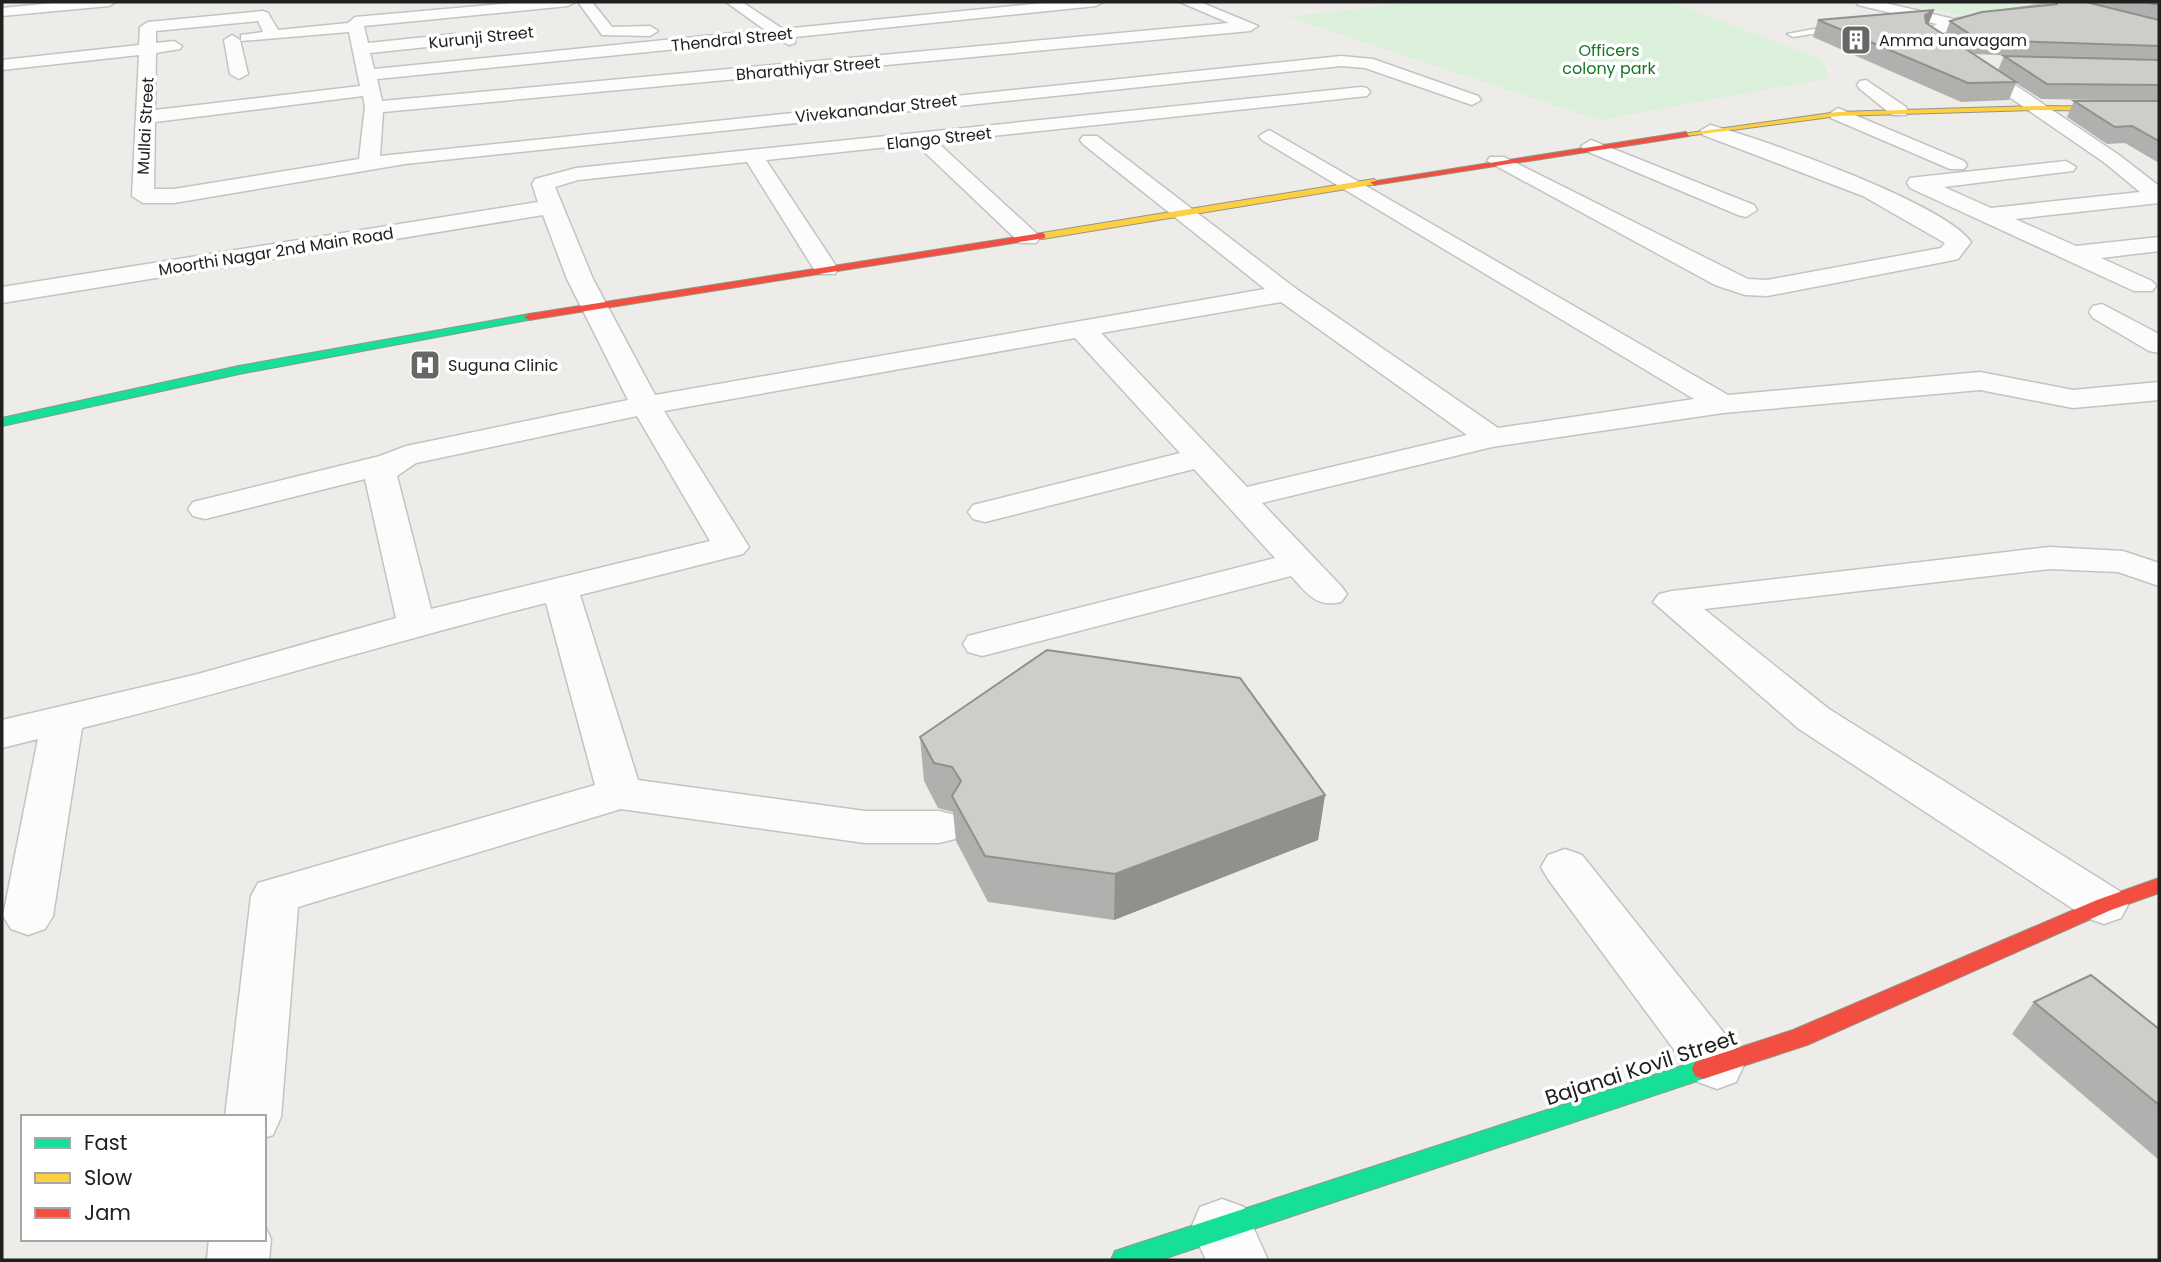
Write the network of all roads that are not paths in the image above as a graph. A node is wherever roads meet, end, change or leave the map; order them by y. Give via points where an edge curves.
1 (109, 2) edge
2 (568, 2) edge
3 (585, 2) edge
4 (733, 2) edge
5 (942, 2) edge
6 (1087, 2) edge
7 (1096, 2) edge
8 (1187, 2) edge
9 (1863, 2) edge
10 (2083, 6) edge
11 (2, 12) edge
12 (968, 15) junction
13 (1920, 15) junction
14 (784, 16) dead end
15 (758, 19) junction
16 (1884, 20) edge
17 (1871, 22) edge
18 (1953, 23) junction
19 (356, 24) junction
20 (780, 34) junction
21 (1793, 34) dead end
22 (273, 36) junction
23 (467, 38) dead end
24 (196, 44) dead end
25 (148, 49) junction
26 (361, 49) junction
27 (1967, 62) junction
28 (2008, 63) edge
29 (2, 65) edge
30 (816, 73) junction
31 (239, 74) dead end
32 (1866, 85) dead end
33 (370, 91) junction
34 (1361, 92) dead end
35 (1472, 100) dead end
36 (837, 106) junction
37 (2034, 108) junction
38 (2159, 109) edge
39 (1899, 111) junction
40 (1838, 114) junction
41 (147, 117) junction
42 (1710, 131) junction
43 (1269, 136) dead end
44 (922, 139) junction
45 (1090, 140) dead end
46 (862, 146) junction
47 (1591, 146) junction
48 (754, 157) junction
49 (2112, 159) junction
50 (2147, 160) dead end
51 (1497, 161) junction
52 (369, 163) junction
53 (1957, 165) dead end
54 (2066, 167) dead end
55 (1357, 185) junction
56 (2159, 196) edge
57 (149, 197) joint
58 (550, 207) junction
59 (1746, 209) dead end
60 (1186, 213) junction
61 (1986, 215) junction
62 (1028, 238) junction
63 (2159, 244) edge
64 (2072, 254) junction
65 (826, 269) junction
66 (2143, 286) dead end
67 (1286, 293) junction
68 (2, 295) edge
69 (592, 305) junction
70 (2102, 313) dead end
71 (1082, 329) junction
72 (2159, 345) edge
73 (2159, 391) edge
74 (1723, 404) junction
75 (646, 405) junction
76 (2, 422) edge
77 (1492, 438) junction
78 (1203, 457) junction
79 (391, 463) junction
80 (1241, 498) junction
81 (205, 509) dead end
82 (985, 512) dead end
83 (1299, 563) junction
84 (2159, 575) edge
85 (560, 589) junction
86 (1328, 594) dead end
87 (416, 624) junction
88 (982, 645) dead end
89 (63, 718) junction
90 (2, 734) edge
91 (620, 793) junction
92 (939, 827) dead end
93 (1565, 867) dead end
94 (2159, 885) edge
95 (2104, 905) junction
96 (28, 916) dead end
97 (1717, 1065) junction
98 (253, 1115) edge
99 (240, 1241) edge
100 (1229, 1244) edge
101 (238, 1260) edge
102 (1124, 1260) edge

1 - 11 street
2 - 19 street
3 - 15 street via 594,25 618,34
4 - 15 street
5 - 12 street
6 - 7 street, Thendral Street
6 - 12 street, Thendral Street
8 - 30 street, Bharathiyar Street via 1250,26
9 - 13 street
10 - 18 street
12 - 20 street, Thendral Street
13 - 16 lane
13 - 18 street
14 - 15 street
15 - 20 street
17 - 21 lane
18 - 27 street via 1928,34
19 - 22 street
19 - 26 street
20 - 30 street via 802,49
20 - 33 street, Thendral Street
22 - 25 street via 262,16 148,27
22 - 31 street via 226,41
23 - 26 street, Kurunji Street
24 - 25 street
25 - 29 street
25 - 41 street, Mullai Street
26 - 33 street
27 - 28 street
27 - 37 street
30 - 33 street, Bharathiyar Street
32 - 39 street
33 - 41 street
33 - 52 street
34 - 44 street, Elango Street
35 - 36 street, Vivekanandar Street via 1382,67 1341,61
36 - 46 street
36 - 52 street, Vivekanandar Street
37 - 38 street
37 - 39 street
37 - 49 street
39 - 40 street
40 - 42 street
40 - 53 street
41 - 57 street, Mullai Street via 142,193
42 - 47 street
42 - 51 street via 1871,190 1959,242 1950,254 1767,288 1745,287
43 - 55 street
44 - 46 street, Elango Street
44 - 62 street
45 - 60 street
46 - 48 street, Elango Street
47 - 51 street
47 - 59 street
48 - 58 street, Elango Street via 561,177 543,184
48 - 65 street
49 - 50 street
49 - 56 street
51 - 55 street
52 - 57 street, Vivekanandar Street
54 - 61 street via 1918,183
55 - 60 street
55 - 74 street
56 - 61 street
58 - 68 street, Moorthi Nagar 2nd Main Road
58 - 69 street
60 - 62 street
60 - 67 street
61 - 64 street
62 - 65 street
63 - 64 street
64 - 66 street
65 - 69 street
67 - 71 street
67 - 77 street
69 - 75 street
69 - 76 street via 239,370
70 - 72 street
71 - 75 street
71 - 78 street
73 - 74 street via 2077,399 2016,384 1980,381
74 - 77 street
75 - 79 street
75 - 85 street via 731,547
77 - 80 street
78 - 80 street
78 - 82 street
79 - 81 street
79 - 87 street via 380,474
80 - 83 street
83 - 86 street
83 - 88 street
84 - 95 street via 2123,562 2050,558 1672,602 1814,719
85 - 87 street
85 - 91 street
87 - 89 street via 204,685
89 - 90 street
89 - 96 street
91 - 92 street via 865,827
91 - 98 street via 275,896
93 - 97 street
94 - 95 street, Bajanai Kovil Street
95 - 97 street, Bajanai Kovil Street via 1799,1038
97 - 100 street, Bajanai Kovil Street
99 - 101 street
100 - 102 street, Bajanai Kovil Street

